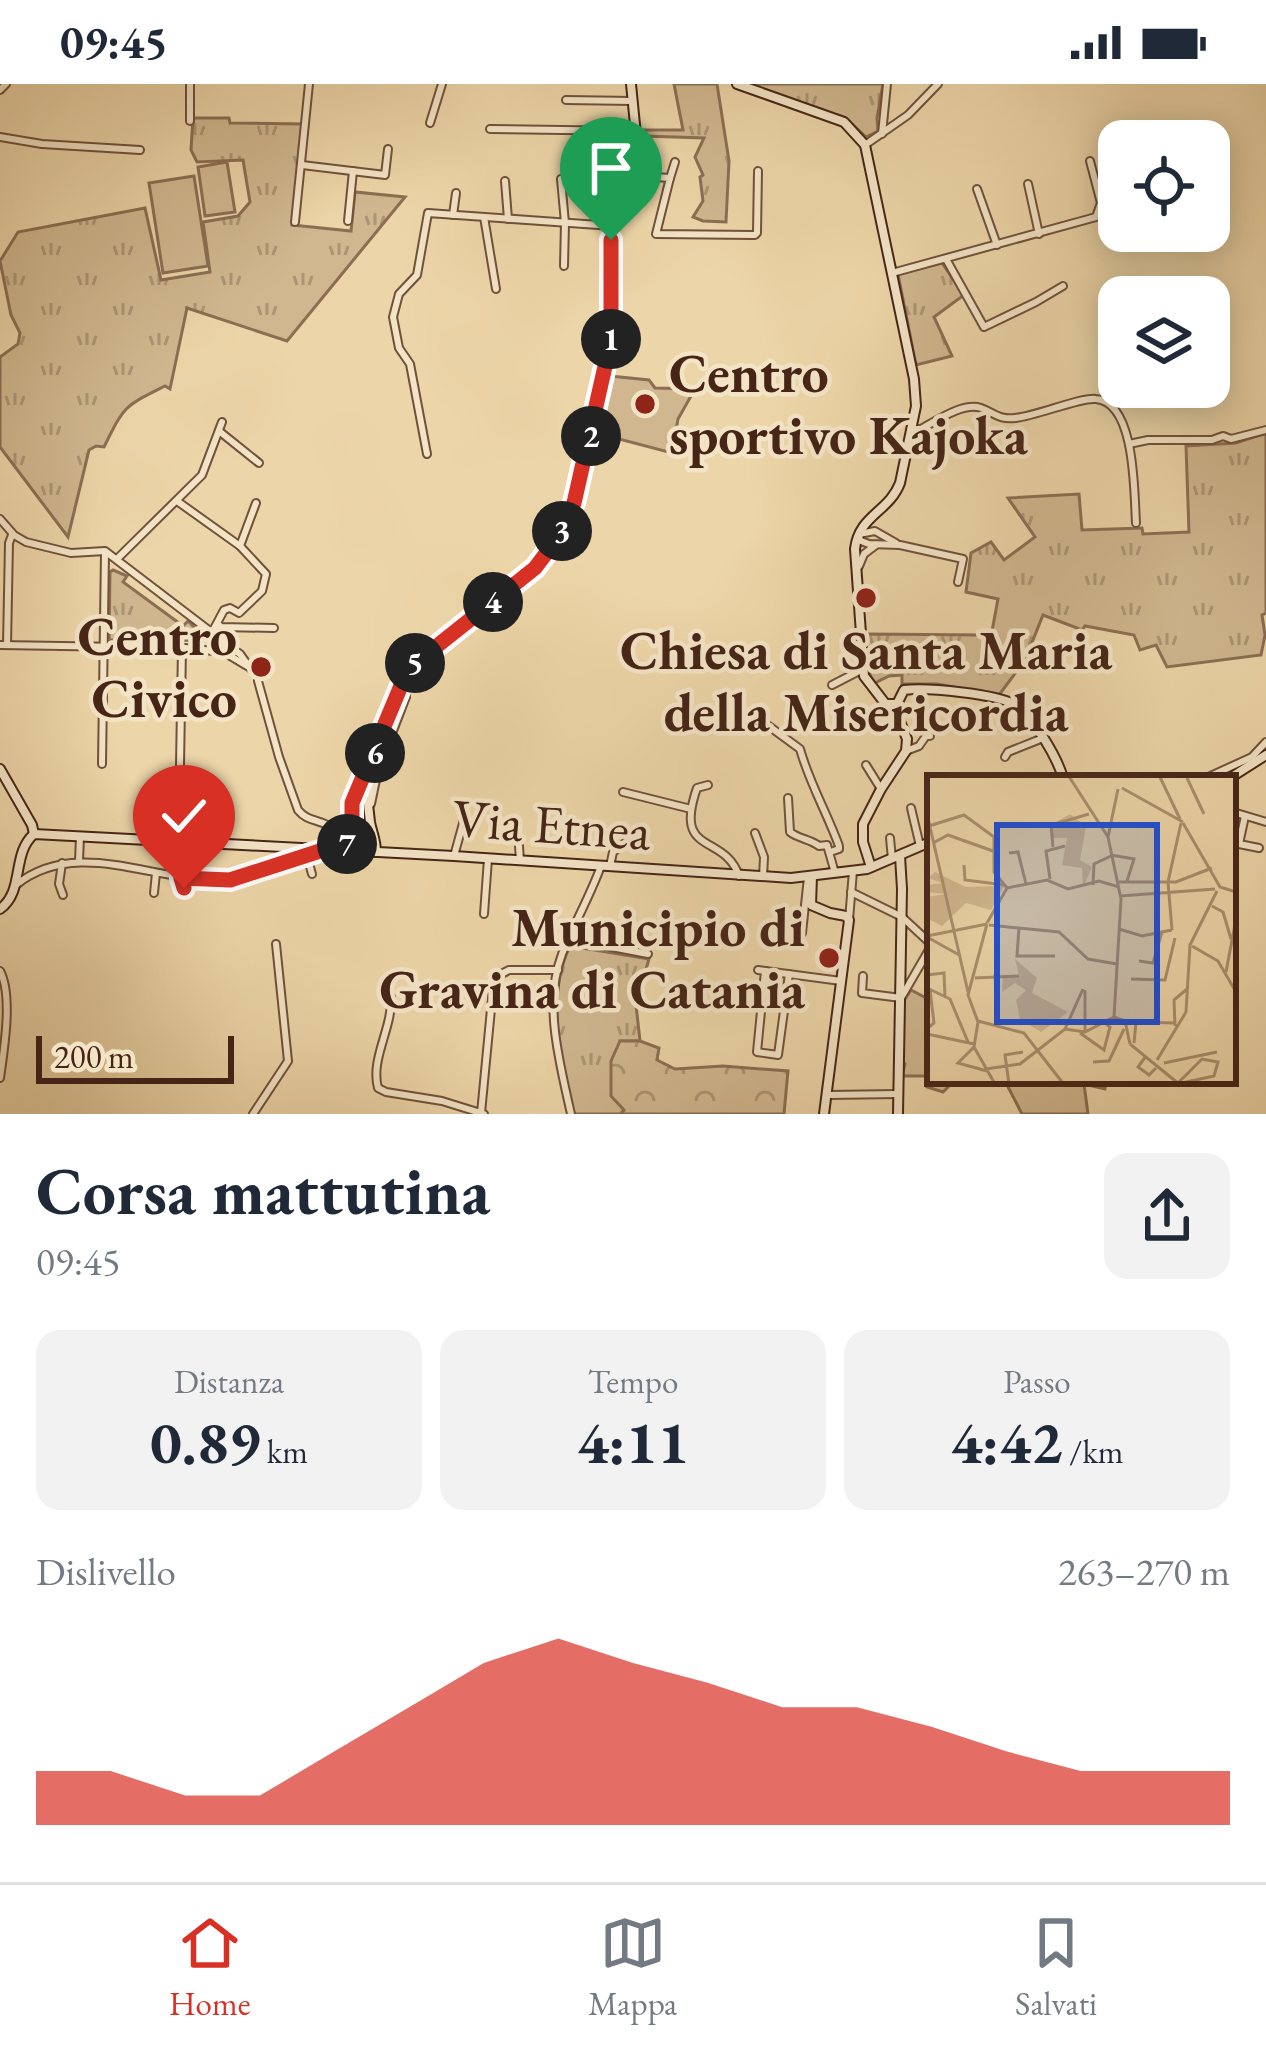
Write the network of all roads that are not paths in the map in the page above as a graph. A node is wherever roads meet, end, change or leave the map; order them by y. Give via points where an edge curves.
1 (190, 84) edge
2 (309, 84) edge
3 (442, 84) edge
4 (631, 84) edge
5 (737, 84) edge
6 (886, 84) edge
7 (938, 84) edge
8 (566, 100) dead end
9 (633, 101) junction
10 (190, 121) dead end
11 (430, 123) dead end
12 (490, 128) dead end
13 (636, 131) junction
14 (882, 134) junction
15 (0, 137) edge
16 (865, 145) junction
17 (388, 149) dead end
18 (140, 150) dead end
19 (1090, 161) dead end
20 (675, 162) dead end
21 (302, 165) junction
22 (353, 171) junction
23 (758, 171) dead end
24 (640, 176) junction
25 (670, 178) junction
26 (561, 179) dead end
27 (505, 181) dead end
28 (1028, 184) dead end
29 (977, 189) dead end
30 (455, 193) dead end
31 (453, 215) junction
32 (484, 217) junction
33 (508, 219) junction
34 (348, 221) dead end
35 (296, 222) dead end
36 (565, 224) junction
37 (613, 226) junction
38 (1040, 234) junction
39 (997, 245) junction
40 (946, 259) junction
41 (564, 266) dead end
42 (892, 273) junction
43 (1063, 286) dead end
44 (496, 289) dead end
45 (914, 424) junction
46 (1266, 430) edge
47 (1130, 444) junction
48 (427, 454) dead end
49 (259, 463) dead end
50 (177, 501) junction
51 (256, 503) dead end
52 (882, 508) junction
53 (0, 519) edge
54 (1136, 523) dead end
55 (12, 533) junction
56 (881, 535) junction
57 (857, 536) junction
58 (899, 544) junction
59 (877, 545) junction
60 (240, 546) junction
61 (105, 551) junction
62 (116, 560) junction
63 (106, 568) junction
64 (856, 575) junction
65 (958, 582) dead end
66 (218, 624) junction
67 (274, 628) dead end
68 (213, 641) junction
69 (4, 645) edge
70 (105, 646) junction
71 (183, 648) junction
72 (863, 669) junction
73 (405, 676) junction
74 (258, 681) dead end
75 (832, 685) dead end
76 (899, 701) junction
77 (885, 703) junction
78 (724, 711) dead end
79 (901, 724) junction
80 (930, 736) dead end
81 (1043, 738) junction
82 (1266, 742) edge
83 (906, 752) junction
84 (1266, 755) edge
85 (1005, 758) dead end
86 (371, 761) junction
87 (103, 764) dead end
88 (866, 765) dead end
89 (180, 766) dead end
90 (0, 769) edge
91 (1062, 775) edge
92 (1213, 775) edge
93 (1235, 775) edge
94 (708, 785) dead end
95 (881, 789) junction
96 (623, 792) dead end
97 (788, 797) dead end
98 (911, 808) dead end
99 (691, 809) junction
100 (369, 813) junction
101 (1236, 813) edge
102 (465, 816) dead end
103 (1245, 816) junction
104 (27, 819) junction
105 (210, 821) dead end
106 (1266, 822) edge
107 (755, 832) dead end
108 (34, 834) junction
109 (80, 836) junction
110 (632, 838) dead end
111 (890, 838) dead end
112 (178, 841) junction
113 (925, 844) edge
114 (349, 845) junction
115 (519, 846) dead end
116 (1259, 848) dead end
117 (323, 850) junction
118 (376, 851) junction
119 (830, 852) junction
120 (307, 856) junction
121 (454, 856) junction
122 (896, 857) junction
123 (488, 859) junction
124 (520, 861) junction
125 (79, 862) junction
126 (19, 863) junction
127 (62, 863) junction
128 (605, 866) junction
129 (871, 868) junction
130 (853, 871) junction
131 (156, 873) junction
132 (836, 873) junction
133 (312, 874) dead end
134 (740, 876) junction
135 (810, 876) junction
136 (763, 877) junction
137 (181, 878) junction
138 (16, 885) junction
139 (851, 892) junction
140 (154, 893) dead end
141 (186, 893) dead end
142 (63, 895) dead end
143 (0, 909) edge
144 (484, 914) dead end
145 (902, 917) junction
146 (849, 920) junction
147 (802, 933) dead end
148 (570, 939) junction
149 (927, 942) edge
150 (276, 944) dead end
151 (927, 950) edge
152 (648, 954) dead end
153 (558, 970) junction
154 (0, 971) edge
155 (790, 974) junction
156 (863, 976) dead end
157 (841, 981) junction
158 (903, 991) junction
159 (391, 997) dead end
160 (0, 1078) edge
161 (827, 1094) junction
162 (898, 1094) junction
163 (482, 1113) edge
164 (253, 1114) edge
165 (571, 1114) edge
166 (824, 1114) edge
167 (898, 1114) edge

1 - 10 street
2 - 21 street
3 - 11 street
4 - 9 main road
5 - 16 main road via 844,122
6 - 14 street
7 - 14 street
8 - 9 street
9 - 13 main road
12 - 13 street
13 - 24 main road
14 - 16 street
15 - 18 street
16 - 42 main road
17 - 22 street via 385,175
19 - 38 street via 1100,212
20 - 25 street
21 - 22 street
21 - 35 street
22 - 34 street
23 - 25 street via 755,235 656,234
24 - 25 street
24 - 37 main road
26 - 36 street
27 - 33 street
28 - 38 street
29 - 39 street
30 - 31 street
31 - 32 street
31 - 48 street via 428,213 417,275 394,310
32 - 33 street
32 - 44 street
33 - 36 street
36 - 37 street
36 - 41 street
37 - 73 main road via 611,340 566,523 535,568
38 - 39 street
39 - 40 street
40 - 42 street
40 - 43 street via 984,327
42 - 45 main road via 914,379
45 - 47 street via 975,407 1000,418 1031,416 1096,399 1113,407
45 - 52 main road via 896,494
46 - 47 street
47 - 54 street
49 - 50 street via 220,426 202,475
50 - 60 street
50 - 62 street
51 - 60 street
52 - 56 street
52 - 57 main road
53 - 55 street
55 - 61 street via 71,553
55 - 69 street
56 - 57 street
56 - 58 street
57 - 59 street
57 - 64 main road
58 - 59 street
58 - 65 street via 963,559
59 - 64 street
60 - 66 street via 266,579 242,612 224,610
61 - 62 street
61 - 63 street
62 - 63 street
62 - 68 street
63 - 70 street
64 - 72 main road
66 - 67 street
66 - 68 street
68 - 68 street via 227,654 250,668 240,655
68 - 71 street
69 - 70 street
70 - 71 street
70 - 87 street
71 - 89 street
72 - 75 street
72 - 77 main road
73 - 86 main road
73 - 100 street via 406,698
74 - 114 street via 301,814
76 - 77 main road
76 - 79 main road
76 - 81 main road via 904,690 934,688 1015,704
77 - 79 main road
78 - 119 street via 762,721 800,748 839,848
79 - 83 main road
80 - 83 street
81 - 85 street
81 - 91 main road
82 - 92 street via 1252,758
83 - 95 main road
84 - 93 main road
86 - 100 main road
86 - 114 main road via 352,803
88 - 95 street
90 - 104 main road
94 - 99 street via 698,788
95 - 129 main road via 863,824
96 - 99 street
97 - 119 street via 790,832
98 - 113 street
99 - 134 street via 694,835 732,858
100 - 118 main road
101 - 103 street
102 - 121 street
103 - 106 street
103 - 116 street via 1239,844
104 - 108 main road
104 - 126 main road
105 - 112 street
107 - 136 street
108 - 109 main road, Via Etnea
108 - 126 main road
109 - 112 main road, Via Etnea
109 - 125 street
110 - 128 street
111 - 122 street
112 - 117 main road, Via Etnea
113 - 122 main road, Via Etnea
114 - 117 main road, Via Etnea
114 - 118 main road, Via Etnea
115 - 124 street
117 - 120 street
118 - 121 main road, Via Etnea
119 - 132 street
120 - 133 street
120 - 137 street via 230,880
121 - 123 main road, Via Etnea
122 - 129 main road, Via Etnea
122 - 145 main road
123 - 124 main road, Via Etnea
123 - 144 street
124 - 128 main road, Via Etnea
125 - 127 street
125 - 131 street
126 - 138 main road
127 - 138 street
127 - 142 street
128 - 134 main road, Via Etnea
128 - 148 street
129 - 130 main road, Via Etnea
130 - 132 main road, Via Etnea
130 - 139 street
131 - 137 street
131 - 140 street
132 - 135 main road, Via Etnea
134 - 136 main road, Via Etnea
135 - 136 main road, Via Etnea
135 - 146 main road via 812,905
135 - 147 street
137 - 141 street
138 - 143 main road
139 - 145 street
139 - 146 street
145 - 149 street
145 - 158 main road
146 - 157 main road
148 - 152 street
148 - 153 street
150 - 164 street via 290,1051
151 - 158 street
153 - 163 street via 509,970 494,978
153 - 165 street via 553,1015
154 - 160 street
155 - 155 street via 762,970 757,1052 778,1055
155 - 157 street
156 - 158 street via 862,993
157 - 161 main road
158 - 162 main road
159 - 163 street via 375,1084
161 - 162 street
161 - 166 main road
162 - 167 main road

